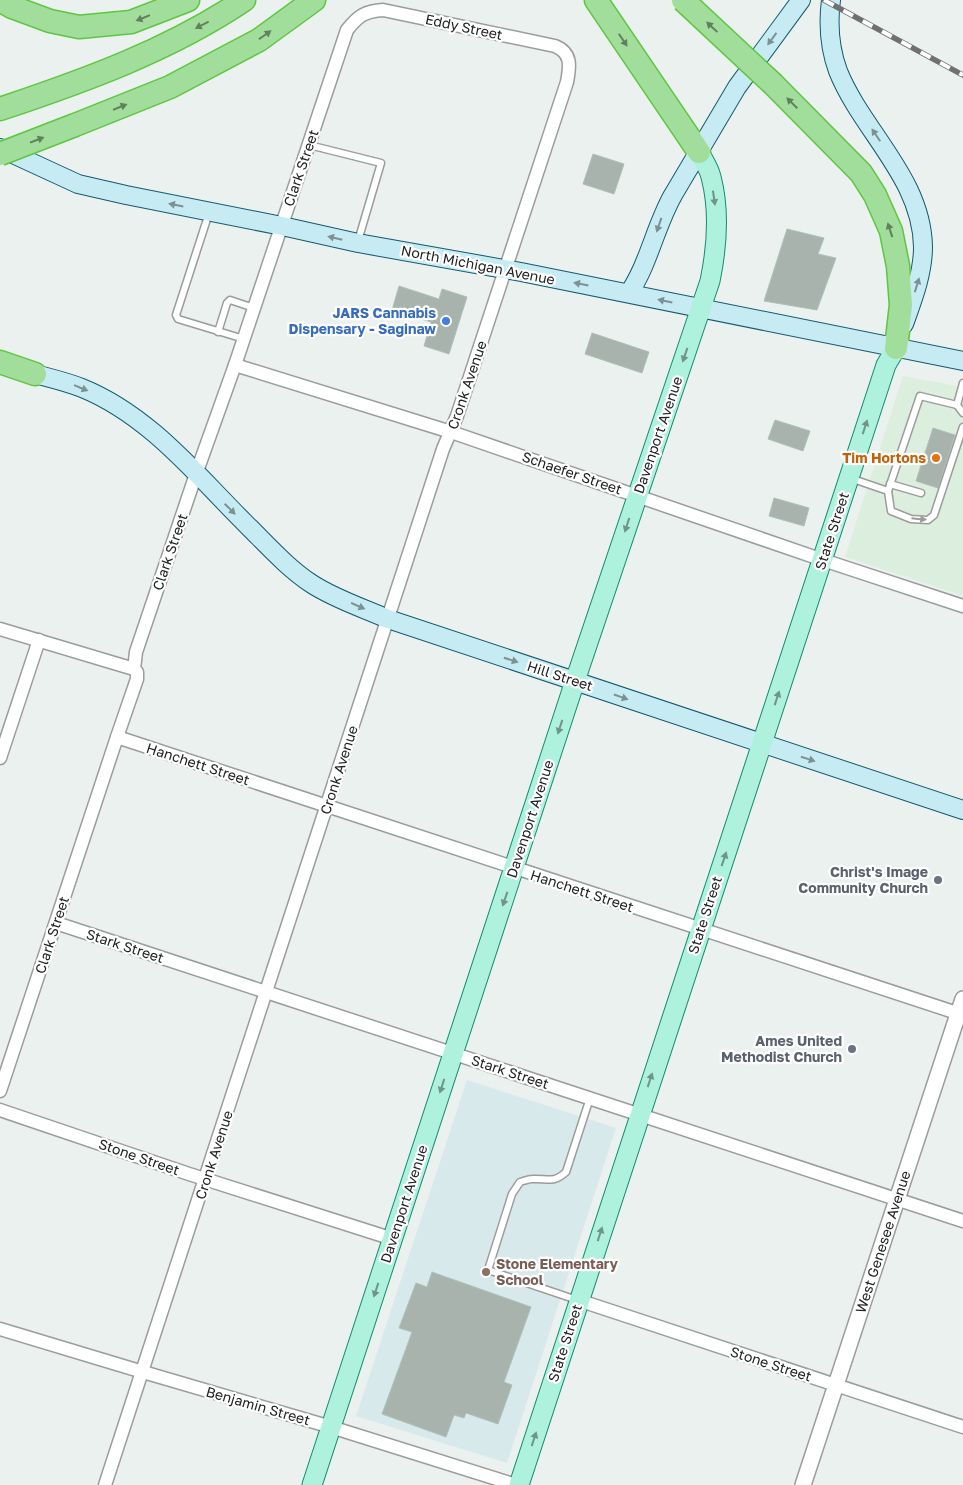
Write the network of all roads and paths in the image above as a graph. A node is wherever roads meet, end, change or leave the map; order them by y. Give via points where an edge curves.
1 (0, 0) edge
2 (188, 0) edge
3 (244, 0) edge
4 (314, 0) edge
5 (596, 0) edge
6 (683, 0) edge
7 (801, 0) edge
8 (832, 0) edge
9 (360, 17) joint
10 (567, 55) joint
11 (0, 109) edge
12 (309, 145) junction
13 (0, 148) edge
14 (699, 152) junction
15 (0, 154) edge
16 (209, 212) junction
17 (282, 226) junction
18 (358, 243) junction
19 (506, 269) junction
20 (629, 294) junction
21 (254, 308) junction
22 (701, 308) junction
23 (218, 332) junction
24 (244, 339) junction
25 (896, 348) junction
26 (963, 361) edge
27 (0, 362) edge
28 (235, 365) junction
29 (0, 367) edge
30 (35, 374) junction
31 (963, 383) edge
32 (957, 405) junction
33 (963, 413) edge
34 (963, 427) edge
35 (451, 432) junction
36 (196, 474) junction
37 (849, 477) junction
38 (890, 484) junction
39 (888, 491) junction
40 (921, 493) dead end
41 (637, 496) junction
42 (822, 560) junction
43 (963, 606) edge
44 (388, 619) junction
45 (0, 629) edge
46 (40, 640) junction
47 (134, 669) junction
48 (575, 681) junction
49 (116, 737) junction
50 (762, 744) junction
51 (0, 758) edge
52 (328, 806) junction
53 (963, 810) edge
54 (514, 868) junction
55 (56, 923) junction
56 (700, 929) junction
57 (266, 992) junction
58 (963, 999) edge
59 (961, 1014) edge
60 (452, 1054) junction
61 (0, 1091) edge
62 (590, 1098) junction
63 (0, 1110) edge
64 (639, 1114) junction
65 (206, 1178) junction
66 (897, 1200) junction
67 (963, 1221) edge
68 (393, 1239) junction
69 (578, 1300) junction
70 (0, 1329) edge
71 (143, 1372) junction
72 (836, 1385) junction
73 (331, 1427) junction
74 (963, 1427) edge
75 (105, 1485) edge
76 (312, 1485) edge
77 (517, 1485) edge
78 (804, 1485) edge

2 -> 1 highway via 132,22 79,27 50,21 12,8
3 -> 11 highway via 139,57
15 -> 4 highway, bridge via 170,87 259,40
5 -> 14 highway
25 -> 6 highway, bridge via 901,304 898,266 891,231 875,195 861,173
7 -> 14 main road via 737,87
25 -> 8 main road via 919,279 923,247 918,211 892,160 838,71 830,37
9 - 10 street, Eddy Street via 371,11 383,10 555,46
9 - 12 street, Clark Street via 347,30
10 - 19 street, Cronk Avenue via 570,66 566,82
12 - 17 street, Clark Street
12 - 18 lane via 381,163
16 -> 13 main road, North Michigan Avenue via 78,184
14 -> 20 main road via 663,213 645,264
14 -> 22 main road, Davenport Avenue via 711,175 717,222 716,251
16 - 17 main road, North Michigan Avenue
16 - 23 lane via 176,315 178,319
18 -> 17 main road, North Michigan Avenue
17 - 21 street, Clark Street
18 - 19 main road, North Michigan Avenue
20 -> 19 main road, North Michigan Avenue
19 - 35 street, Cronk Avenue
22 -> 20 main road, North Michigan Avenue
21 - 23 lane via 230,300
21 - 24 street, Clark Street
22 - 25 main road, North Michigan Avenue
22 -> 41 main road, Davenport Avenue
23 - 24 lane
24 - 28 street, Clark Street
25 - 26 main road, North Michigan Avenue
37 -> 25 main road, State Street via 886,365
27 - 30 highway
28 - 35 street, Schaefer Street
28 - 36 street, Clark Street
29 - 30 street
30 -> 36 main road via 82,388 115,405 161,439
31 - 32 lane
32 - 33 lane
32 - 38 lane via 920,396
39 -> 34 lane via 891,511 911,519 928,520 934,515
35 - 41 street, Schaefer Street
35 - 44 street, Cronk Avenue
36 -> 44 main road, Hill Street via 282,560 312,584
36 - 47 street, Clark Street via 136,652
37 - 39 lane
37 - 42 main road, State Street
38 - 39 lane
38 - 40 lane
41 - 42 street, Schaefer Street
41 -> 48 main road, Davenport Avenue
42 - 43 street, Schaefer Street
50 -> 42 main road, State Street
44 -> 48 main road, Hill Street
44 - 52 street, Cronk Avenue
45 - 46 street
46 - 47 street
46 - 51 street
47 - 49 street, Clark Street via 138,676
48 -> 50 main road, Hill Street
48 -> 54 main road, Davenport Avenue
49 - 52 street, Hanchett Street
49 - 55 street, Clark Street
50 -> 53 main road, Hill Street
56 -> 50 main road, State Street
52 - 54 street, Hanchett Street
52 - 57 street, Cronk Avenue
54 - 56 street, Hanchett Street
54 -> 60 main road, Davenport Avenue
55 - 57 street, Stark Street
55 - 61 street, Clark Street
56 - 59 street, Hanchett Street
64 -> 56 main road, State Street
57 - 60 street, Stark Street
57 - 65 street, Cronk Avenue
58 - 59 street, West Genesee Avenue
59 - 66 street, West Genesee Avenue
60 - 62 street, Stark Street
60 -> 68 main road, Davenport Avenue
62 - 64 street, Stark Street
62 - 69 lane via 566,1172 559,1178 520,1182 512,1194 488,1270
63 - 65 street, Stone Street
64 - 66 street, Stark Street
69 -> 64 main road, State Street
65 - 68 street, Stone Street
65 - 71 street, Cronk Avenue
66 - 67 street, Stark Street
66 - 72 street, West Genesee Avenue
68 -> 73 main road, Davenport Avenue
69 - 72 street, Stone Street
77 -> 69 main road, State Street
70 - 71 street, Benjamin Street
71 - 73 street, Benjamin Street
71 - 75 street, Cronk Avenue
72 - 74 street, Stone Street
72 - 78 street, West Genesee Avenue
73 - 76 main road, Davenport Avenue
73 - 77 street, Benjamin Street

